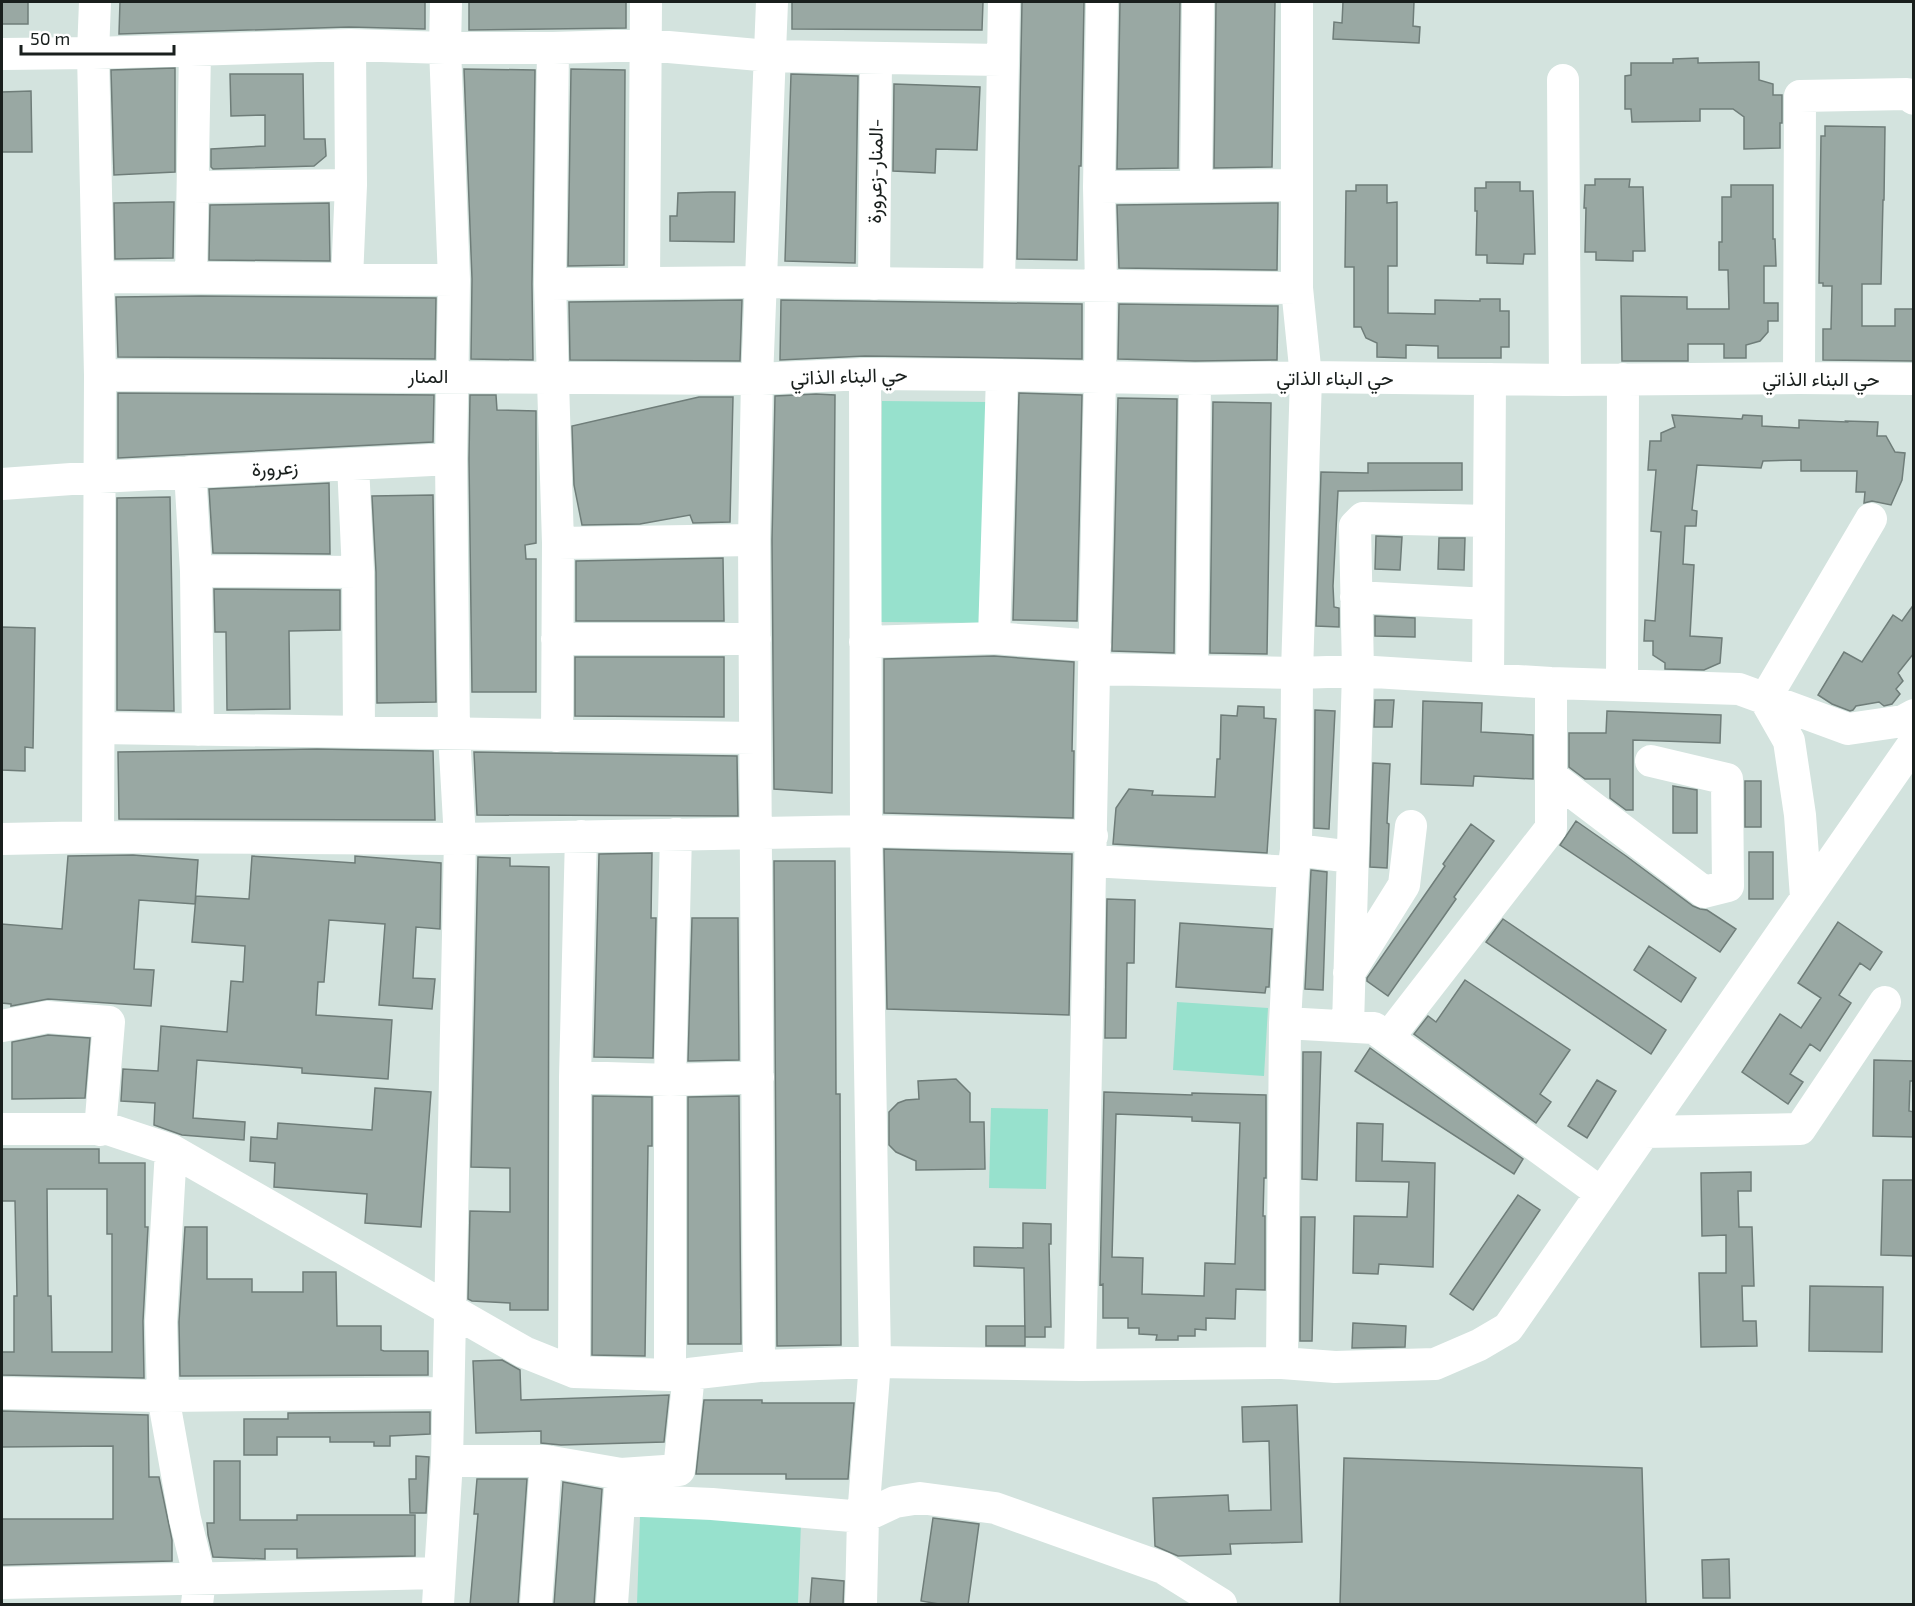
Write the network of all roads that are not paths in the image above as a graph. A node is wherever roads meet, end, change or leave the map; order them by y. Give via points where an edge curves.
1 (95, 2) edge
2 (446, 2) edge
3 (646, 2) edge
4 (772, 2) edge
5 (1004, 2) edge
6 (1102, 2) edge
7 (1198, 2) edge
8 (1297, 2) edge
9 (350, 45) junction
10 (646, 45) junction
11 (445, 48) junction
12 (553, 48) junction
13 (195, 50) junction
14 (2, 54) edge
15 (93, 54) junction
16 (770, 56) junction
17 (876, 58) junction
18 (1001, 60) junction
19 (1563, 80) dead end
20 (1914, 99) edge
21 (351, 185) junction
22 (1297, 185) junction
23 (1196, 186) junction
24 (193, 187) junction
25 (1099, 187) junction
26 (98, 277) junction
27 (191, 278) junction
28 (347, 279) junction
29 (454, 280) junction
30 (644, 282) junction
31 (762, 282) junction
32 (550, 284) junction
33 (874, 284) junction
34 (999, 285) junction
35 (1101, 286) junction
36 (1297, 288) junction
37 (865, 374) junction
38 (100, 375) junction
39 (1002, 375) junction
40 (454, 376) junction
41 (1100, 377) junction
42 (1306, 377) junction
43 (1799, 378) junction
44 (552, 379) junction
45 (757, 379) junction
46 (1195, 379) junction
47 (1490, 379) junction
48 (1623, 379) junction
49 (1914, 379) edge
50 (1565, 380) junction
51 (451, 459) junction
52 (353, 464) junction
53 (190, 472) junction
54 (99, 477) junction
55 (2, 484) edge
56 (1871, 519) dead end
57 (1489, 521) junction
58 (754, 540) junction
59 (558, 543) junction
60 (196, 571) junction
61 (358, 573) junction
62 (1356, 597) junction
63 (1488, 604) junction
64 (994, 638) junction
65 (557, 639) junction
66 (755, 639) junction
67 (865, 642) junction
68 (1095, 658) junction
69 (1192, 670) junction
70 (1358, 671) junction
71 (1297, 673) junction
72 (1488, 679) junction
73 (1551, 683) junction
74 (1622, 685) junction
75 (1765, 699) junction
76 (1914, 715) edge
77 (100, 728) junction
78 (198, 730) junction
79 (359, 732) junction
80 (454, 734) junction
81 (557, 735) junction
82 (756, 738) junction
83 (1914, 742) edge
84 (1652, 761) dead end
85 (1551, 776) junction
86 (1411, 826) dead end
87 (866, 831) junction
88 (756, 832) junction
89 (676, 834) junction
90 (581, 836) junction
91 (98, 837) junction
92 (2, 839) edge
93 (460, 839) junction
94 (1091, 849) junction
95 (1352, 857) junction
96 (1294, 861) junction
97 (1806, 897) junction
98 (1349, 974) junction
99 (1885, 1002) dead end
100 (1285, 1023) junction
101 (2, 1026) edge
102 (1348, 1026) junction
103 (1388, 1038) junction
104 (575, 1077) junction
105 (758, 1077) junction
106 (670, 1080) junction
107 (2, 1129) edge
108 (100, 1130) junction
109 (1644, 1132) junction
110 (171, 1150) junction
111 (1601, 1193) junction
112 (450, 1309) junction
113 (874, 1362) junction
114 (1282, 1363) junction
115 (1080, 1365) junction
116 (759, 1366) junction
117 (574, 1372) junction
118 (679, 1375) junction
119 (2, 1393) edge
120 (448, 1393) junction
121 (163, 1396) junction
122 (447, 1461) junction
123 (546, 1461) junction
124 (620, 1487) junction
125 (863, 1517) junction
126 (439, 1573) junction
127 (2, 1583) edge
128 (199, 1592) edge
129 (438, 1605) edge
130 (536, 1605) edge
131 (612, 1605) edge
132 (861, 1605) edge
133 (1221, 1605) edge

1 - 15 street
2 - 11 street
3 - 10 street
4 - 16 street
5 - 18 street
6 - 25 street
7 - 23 street
8 - 22 street
9 - 11 street
9 - 13 street
9 - 21 street
10 - 12 street
10 - 16 street
10 - 30 street
11 - 12 street
11 - 29 street
12 - 32 street
13 - 15 street
13 - 24 street
14 - 15 street
15 - 26 street
16 - 17 street
16 - 31 street
17 - 18 street
17 - 33 street, المنار-زعرورة-
18 - 34 street
19 - 50 street
20 - 43 street via 1907,94 1800,96
21 - 24 street
21 - 28 street
22 - 23 street
22 - 36 street
23 - 25 street
24 - 27 street
25 - 35 street
26 - 27 street
26 - 38 street
27 - 28 street
28 - 29 street
29 - 40 street
30 - 31 street
30 - 32 street
31 - 33 street
31 - 45 street
32 - 44 street
33 - 34 street
34 - 35 street
35 - 36 street
35 - 41 street
36 - 42 street
37 - 39 street, حي البناء الذاتي
37 - 45 street, حي البناء الذاتي
37 - 67 street
38 - 40 street, المنار
38 - 54 street
39 - 41 street, حي البناء الذاتي
39 - 64 street
40 - 44 street, المنار
40 - 51 street
41 - 46 street, حي البناء الذاتي
41 - 68 street
42 - 46 street, حي البناء الذاتي
42 - 47 street, حي البناء الذاتي
42 - 71 street
43 - 48 street, حي البناء الذاتي
43 - 49 street, حي البناء الذاتي
44 - 45 street, المنار
44 - 59 street
45 - 58 street
46 - 69 street
47 - 50 street, حي البناء الذاتي
47 - 57 street
48 - 50 street, حي البناء الذاتي
48 - 74 street
51 - 52 street, زعرورة
51 - 80 street
52 - 53 street, زعرورة
52 - 61 street
53 - 54 street, زعرورة
53 - 60 street
54 - 55 street, زعرورة
54 - 77 street
56 - 75 street
57 - 62 street via 1363,518 1355,526
57 - 63 street
58 - 59 street
58 - 66 street
59 - 65 street
60 - 61 street
60 - 78 street
61 - 79 street
62 - 63 street
62 - 70 street
63 - 72 street
64 - 67 street
64 - 68 street
65 - 66 street
65 - 81 street
66 - 82 street
67 - 87 street
68 - 69 street
68 - 94 street
69 - 71 street
70 - 71 street
70 - 72 street
70 - 95 street
71 - 96 street
72 - 73 street
73 - 74 street
73 - 85 street
74 - 75 street via 1739,689
75 - 76 street via 1848,729 1903,722
75 - 97 street via 1789,741
77 - 78 street
77 - 91 street
78 - 79 street
79 - 80 street
80 - 81 street
80 - 93 street
81 - 82 street
82 - 88 street
83 - 97 street
84 - 85 street via 1727,779 1728,886 1704,892
85 - 103 street via 1551,828
86 - 98 street via 1404,885
87 - 88 street
87 - 94 street
87 - 113 street
88 - 89 street
88 - 105 street
89 - 90 street
89 - 106 street
90 - 93 street
90 - 104 street
91 - 92 street
91 - 93 street
93 - 112 street
94 - 96 street
94 - 115 street
95 - 96 street
95 - 98 street
96 - 100 street
97 - 109 street
98 - 102 street
99 - 109 street via 1800,1129
100 - 102 street
100 - 114 street
101 - 108 street via 47,1017 109,1022
102 - 103 street via 1374,1028
103 - 111 street
104 - 106 street
104 - 117 street
105 - 106 street
105 - 116 street
106 - 118 street
107 - 108 street
108 - 110 street via 108,1129
109 - 111 street
110 - 112 street
110 - 121 street via 161,1322
111 - 114 street via 1508,1328 1479,1345 1435,1364 1335,1368
112 - 117 street via 524,1352
112 - 120 street
113 - 115 street
113 - 116 street
113 - 125 street
114 - 115 street
116 - 118 street
117 - 118 street
118 - 124 street via 679,1470
119 - 121 street
120 - 121 street
120 - 122 street
121 - 128 street
122 - 123 street
122 - 126 street
123 - 124 street
123 - 130 street
124 - 125 street via 712,1504
124 - 131 street
125 - 132 street
125 - 133 street via 895,1502 920,1498 995,1508 1163,1568
126 - 128 street
126 - 129 street
127 - 128 street

